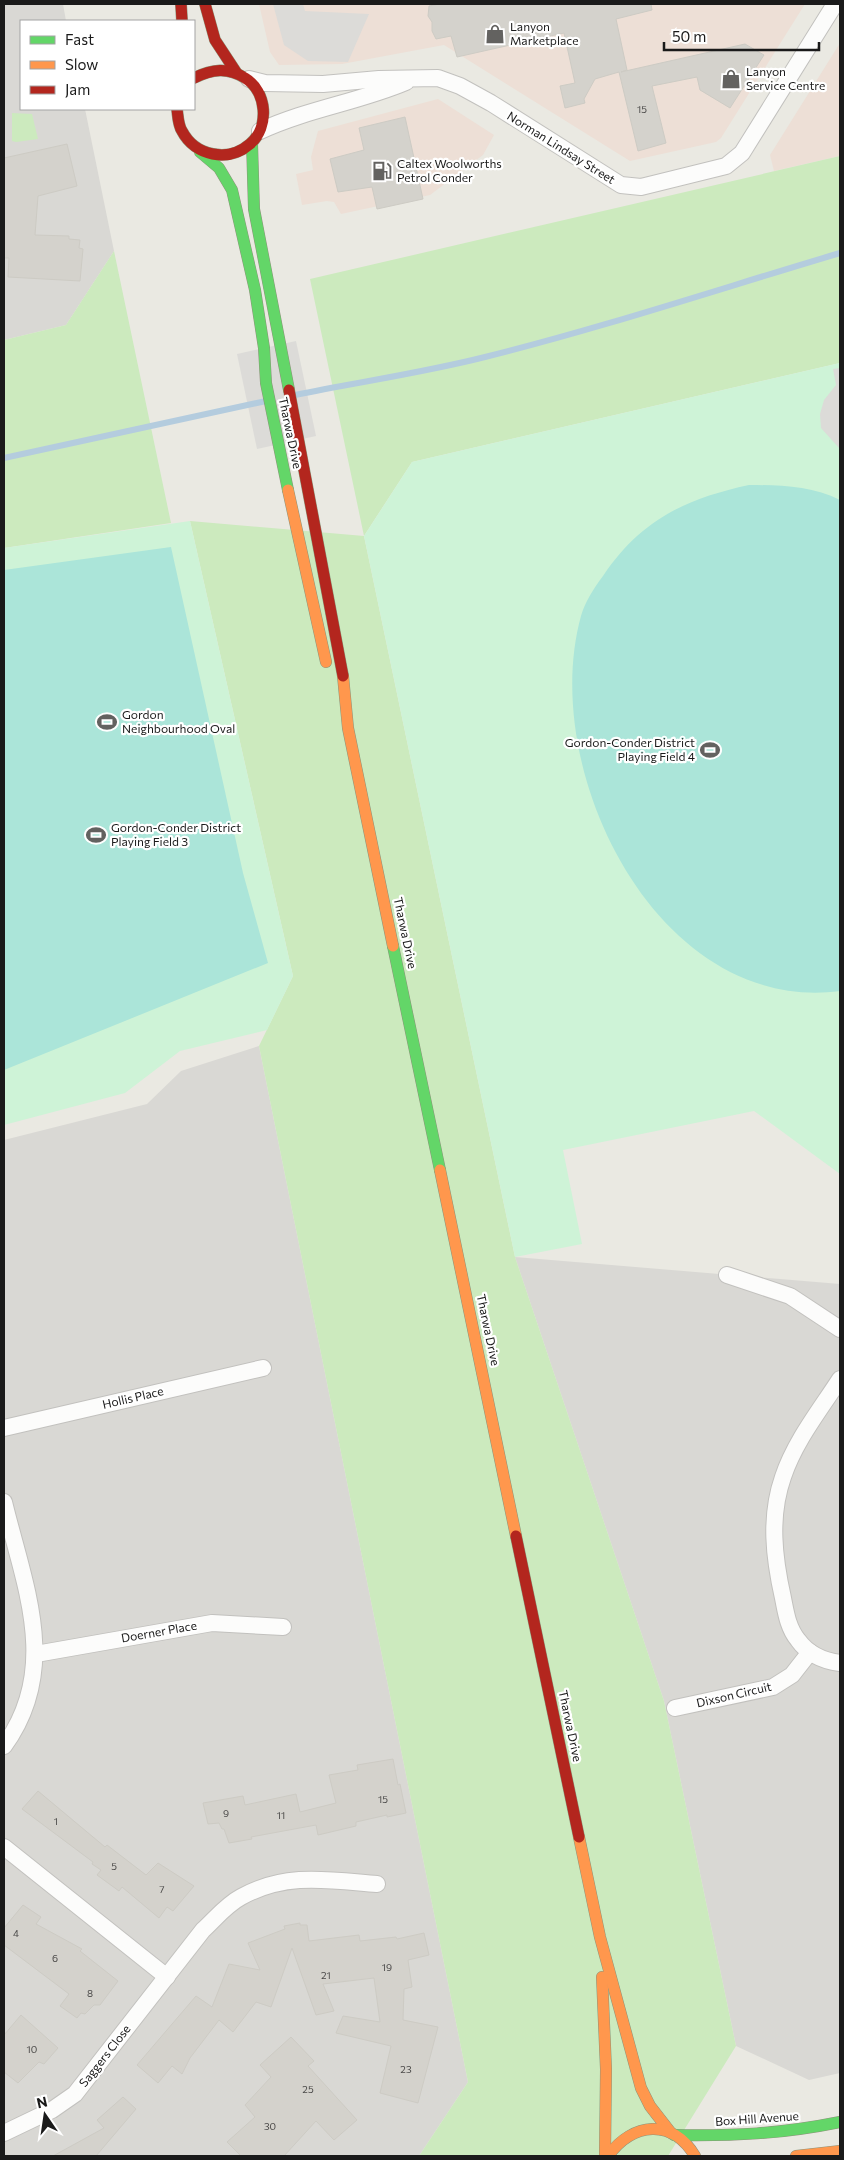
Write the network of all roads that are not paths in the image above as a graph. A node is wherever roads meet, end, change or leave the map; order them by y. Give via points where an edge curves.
1 (181, 4) edge
2 (205, 4) edge
3 (835, 4) edge
4 (182, 20) edge
5 (242, 76) junction
6 (195, 77) edge
7 (415, 78) junction
8 (177, 110) edge
9 (256, 137) junction
10 (200, 152) junction
11 (348, 728) junction
12 (727, 1275) dead end
13 (840, 1329) edge
14 (263, 1368) dead end
15 (840, 1379) edge
16 (4, 1428) edge
17 (4, 1502) edge
18 (9, 1547) edge
19 (284, 1627) dead end
20 (810, 1652) junction
21 (36, 1654) junction
22 (840, 1663) edge
23 (675, 1708) dead end
24 (4, 1746) edge
25 (4, 1847) edge
26 (377, 1884) dead end
27 (600, 1938) junction
28 (167, 1977) junction
29 (840, 2122) edge
30 (4, 2133) edge
31 (672, 2134) junction
32 (840, 2151) edge
33 (607, 2156) edge
34 (695, 2156) edge
35 (796, 2156) edge

1 - 4 main road
2 - 5 main road via 208,24 219,51
3 - 7 street, Norman Lindsay Street via 742,153 726,166 641,187 621,185 460,86 438,78
5 - 6 main road via 221,69 206,71
5 - 7 street, Norman Lindsay Street via 265,84
5 - 9 main road, Tharwa Drive via 258,91 264,104 264,118
7 - 9 street, Norman Lindsay Street via 382,92 289,118
8 - 10 main road, Tharwa Drive via 181,132
9 - 10 main road via 241,151 228,156
9 - 11 main road, Tharwa Drive via 254,208 342,661
10 - 11 main road, Tharwa Drive via 219,168 232,190 255,290 266,383 278,445 331,677
11 - 27 main road, Tharwa Drive
12 - 13 street via 790,1296
14 - 16 street, Hollis Place
15 - 20 street via 804,1433 788,1464 775,1516 777,1572 788,1624 797,1640
17 - 18 street
18 - 21 street via 33,1621
19 - 21 street, Doerner Place via 212,1623
20 - 22 street via 829,1662
20 - 23 street, Dixson Circuit via 792,1675 773,1687
21 - 24 street via 27,1703
25 - 28 street
26 - 28 street, Saggers Close via 308,1878 270,1884 240,1897 203,1930
27 - 31 main road, Tharwa Drive via 644,2094
27 - 33 main road, Tharwa Drive
28 - 30 street, Saggers Close via 75,2094 52,2110
29 - 31 main road, Box Hill Avenue via 796,2131 734,2136
31 - 33 main road, Box Hill Avenue via 645,2129 628,2134
31 - 34 main road, Tharwa Drive via 692,2149
32 - 35 main road

